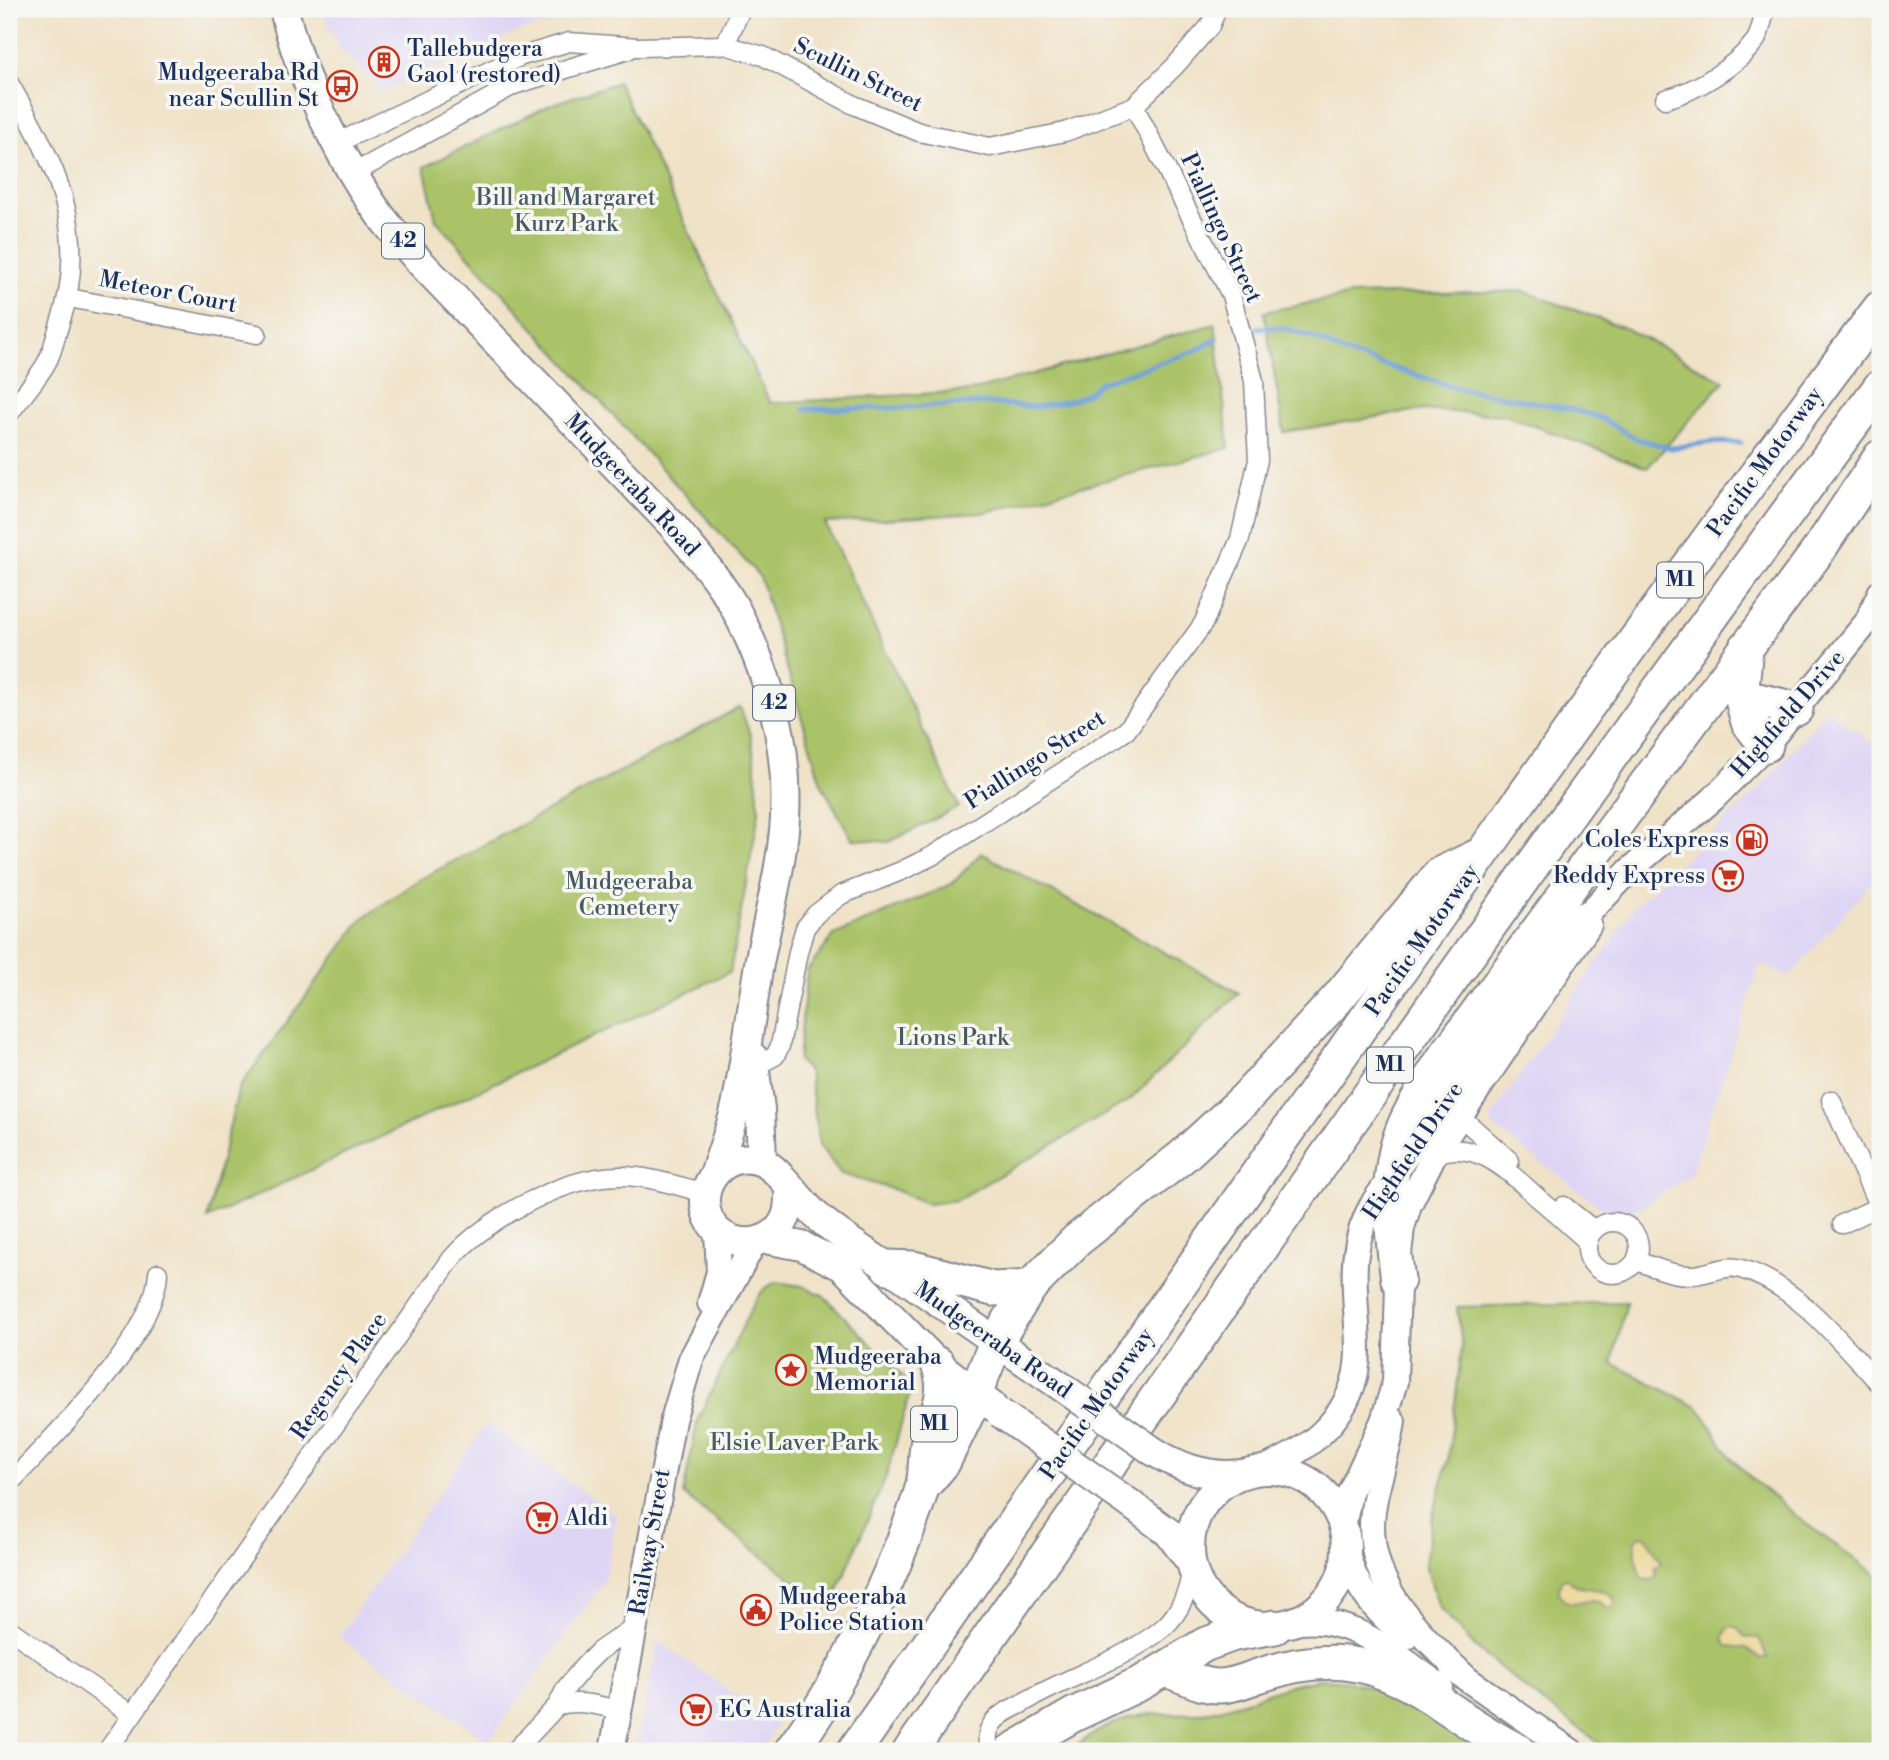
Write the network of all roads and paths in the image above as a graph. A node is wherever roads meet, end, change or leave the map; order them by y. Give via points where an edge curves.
1 (284, 9) edge
2 (741, 9) edge
3 (1217, 9) edge
4 (1765, 9) edge
5 (725, 45) junction
6 (638, 47) junction
7 (9, 83) edge
8 (1665, 99) dead end
9 (1133, 106) junction
10 (337, 143) junction
11 (354, 173) junction
12 (69, 298) junction
13 (1880, 308) edge
14 (257, 334) dead end
15 (1880, 387) edge
16 (9, 414) edge
17 (1880, 457) edge
18 (1880, 593) edge
19 (1746, 645) junction
20 (1741, 696) junction
21 (1796, 709) junction
22 (1766, 745) junction
23 (1483, 854) junction
24 (1591, 911) junction
25 (749, 1033) junction
26 (754, 1067) junction
27 (1831, 1100) dead end
28 (1461, 1117) junction
29 (1429, 1123) junction
30 (1434, 1155) junction
31 (762, 1161) junction
32 (1390, 1179) junction
33 (710, 1182) junction
34 (789, 1187) junction
35 (1880, 1207) edge
36 (1842, 1224) dead end
37 (718, 1231) junction
38 (1590, 1236) junction
39 (760, 1241) junction
40 (1636, 1261) junction
41 (888, 1267) junction
42 (158, 1273) dead end
43 (1398, 1280) junction
44 (1030, 1287) junction
45 (701, 1338) junction
46 (996, 1342) junction
47 (938, 1364) junction
48 (1395, 1382) junction
49 (1880, 1384) edge
50 (988, 1404) junction
51 (1254, 1471) junction
52 (9, 1484) edge
53 (923, 1486) junction
54 (1344, 1535) junction
55 (1191, 1563) junction
56 (1282, 1625) junction
57 (635, 1626) junction
58 (9, 1629) edge
59 (1164, 1670) junction
60 (1466, 1678) junction
61 (557, 1706) junction
62 (619, 1710) junction
63 (1073, 1714) junction
64 (132, 1715) junction
65 (107, 1751) edge
66 (515, 1751) edge
67 (612, 1751) edge
68 (791, 1751) edge
69 (854, 1751) edge
70 (910, 1751) edge
71 (991, 1751) edge
72 (1011, 1751) edge
73 (1044, 1751) edge
74 (1520, 1751) edge
75 (1532, 1751) edge
76 (1571, 1751) edge

1 - 10 main road, Mudgeeraba Road / 42 via 314,95
2 - 5 street
3 - 9 street, Scullin Street via 1210,26
4 - 8 street via 1757,39 1724,71 1682,95
5 - 6 street, Scullin Street
5 - 9 street, Scullin Street via 763,55 854,105 919,132 990,147 1065,132
6 - 10 street, Scullin Street via 569,42 519,57
6 - 11 street, Scullin Street via 514,85
7 - 12 street via 42,141 65,199 72,247
9 - 26 street, Piallingo Street via 1231,295 1254,381 1258,460 1240,538 1203,624 1126,731 932,856 841,895 816,914 805,928 798,952 780,1046 775,1056
10 - 11 main road, Mudgeeraba Road / 42
11 - 25 main road, Mudgeeraba Road / 42 via 419,261 674,527 734,606 757,655 774,703 785,765 785,818
12 - 14 street, Meteor Court
12 - 16 street via 47,362
13 - 23 highway, Pacific Motorway / M1
15 - 70 highway, Pacific Motorway / M1 via 1339,1136
17 - 19 highway, M1 via 1818,551
18 - 21 street, Highfield Drive via 1867,622
19 - 20 highway
19 - 32 highway, M1 via 1443,1059 1405,1122
20 - 21 highway
20 - 22 highway via 1748,722
21 - 22 street, Highfield Drive
22 - 24 street, Highfield Drive
23 - 44 highway, M1 via 1440,874 1337,999 1244,1100 1183,1156 1077,1240
23 - 69 highway, Pacific Motorway / M1
24 - 28 street, Highfield Drive via 1588,929
24 - 29 street, Highfield Drive via 1575,919
25 - 26 main road, Mudgeeraba Road / 42
25 - 33 main road, Mudgeeraba Road / 42 via 735,1108
26 - 31 main road, Mudgeeraba Road / 42
27 - 35 street
28 - 29 street
28 - 30 street, Highfield Drive
28 - 38 street
29 - 32 street, Highfield Drive
30 - 38 street via 1460,1149 1486,1157
30 - 43 street, Highfield Drive via 1405,1217
31 - 33 main road via 737,1159 725,1164
31 - 34 main road
32 - 43 highway, M1
32 - 51 street, Highfield Drive via 1370,1208 1356,1244 1358,1354 1349,1392 1336,1417 1315,1441 1285,1460
33 - 37 main road via 705,1206
33 - 64 street, Regency Place via 622,1176 585,1180 528,1203 473,1235 452,1258
34 - 39 main road via 785,1219 777,1231
34 - 41 main road, Mudgeeraba Road via 817,1217
35 - 36 street
37 - 39 main road via 741,1243
37 - 45 street, Railway Street via 719,1272
38 - 40 street via 1589,1259 1602,1271 1620,1273
38 - 40 street via 1603,1223 1615,1221 1632,1228 1639,1241
39 - 45 street, Railway Street
39 - 47 main road, Mudgeeraba Road via 802,1246 842,1267
40 - 49 street via 1675,1274 1736,1268 1760,1277 1814,1315
41 - 44 highway via 913,1268 993,1289
41 - 46 main road, Mudgeeraba Road
42 - 52 street via 157,1290 145,1320 120,1356
43 - 48 street, Highfield Drive / M1
44 - 46 highway, M1
45 - 57 street, Railway Street via 673,1420
46 - 50 highway, M1
46 - 51 main road, Mudgeeraba Road, bridge via 1176,1464 1228,1475
47 - 50 main road, Mudgeeraba Road
47 - 53 highway, M1 via 944,1390 927,1443
48 - 54 street, Highfield Drive / M1 via 1383,1421 1350,1492
48 - 60 street via 1391,1433 1372,1519 1376,1558 1384,1583 1402,1611
50 - 53 highway, M1
50 - 55 main road, Mudgeeraba Road, bridge via 1167,1532
51 - 54 main road via 1280,1471 1304,1479 1327,1498
51 - 55 main road via 1226,1482 1202,1506 1192,1532
53 - 68 highway, M1 via 867,1626 828,1697
54 - 56 main road via 1343,1568 1331,1594 1313,1612
54 - 60 street via 1352,1572 1372,1603 1405,1636
55 - 56 main road via 1205,1595 1219,1610 1243,1623
55 - 71 street via 1184,1597 1161,1629 998,1717 989,1731
56 - 59 highway via 1209,1643
56 - 75 street via 1317,1620 1354,1629
57 - 61 street via 584,1666
57 - 62 street, Railway Street
58 - 64 street
59 - 63 highway
59 - 74 highway via 1221,1686 1309,1663 1368,1667 1404,1681
60 - 76 street
61 - 62 street via 579,1703
61 - 66 street
62 - 67 street, Railway Street
63 - 72 highway
63 - 73 street
64 - 65 street, Regency Place

